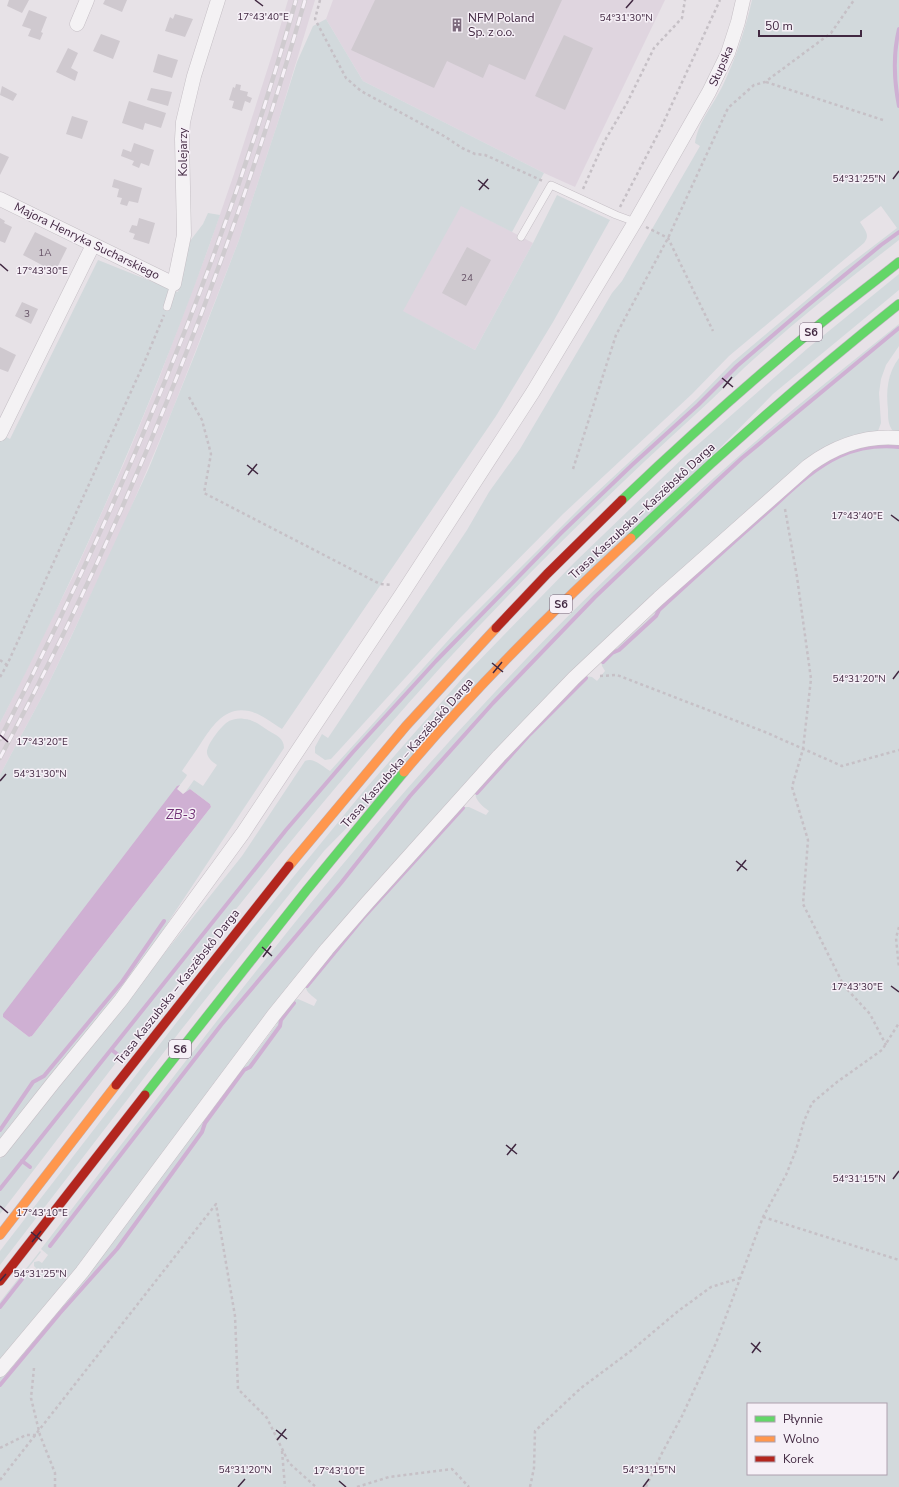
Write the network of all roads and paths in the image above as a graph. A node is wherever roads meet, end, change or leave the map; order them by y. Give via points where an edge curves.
1 (87, 0) edge
2 (218, 0) edge
3 (320, 0) edge
4 (685, 0) edge
5 (720, 0) edge
6 (743, 0) edge
7 (854, 0) edge
8 (77, 24) dead end
9 (765, 82) junction
10 (884, 120) dead end
11 (551, 184) junction
12 (578, 198) junction
13 (0, 199) edge
14 (616, 215) junction
15 (635, 222) junction
16 (521, 237) dead end
17 (668, 238) junction
18 (93, 245) junction
19 (899, 262) edge
20 (174, 284) junction
21 (899, 304) edge
22 (167, 307) joint
23 (713, 330) dead end
24 (189, 397) dead end
25 (0, 434) edge
26 (899, 438) edge
27 (573, 469) dead end
28 (785, 509) dead end
29 (402, 594) junction
30 (0, 660) edge
31 (7, 665) junction
32 (600, 676) dead end
33 (0, 677) edge
34 (802, 749) junction
35 (899, 750) edge
36 (899, 927) edge
37 (899, 968) edge
38 (899, 1023) edge
39 (886, 1045) junction
40 (0, 1150) edge
41 (763, 1217) junction
42 (0, 1235) edge
43 (899, 1256) edge
44 (894, 1258) junction
45 (899, 1260) edge
46 (740, 1278) junction
47 (0, 1281) edge
48 (34, 1368) dead end
49 (0, 1370) edge
50 (40, 1435) junction
51 (0, 1448) edge
52 (282, 1449) junction
53 (0, 1480) edge
54 (55, 1487) edge
55 (285, 1487) edge
56 (316, 1487) edge
57 (357, 1487) edge
58 (469, 1487) edge
59 (530, 1487) edge
60 (646, 1487) edge

1 - 8 street
2 - 20 street, Kolejarzy via 194,76 183,122 184,235
3 - 11 path via 315,19 346,78 361,91 462,148 485,155
4 - 12 path via 682,18 654,48 604,142
5 - 14 path via 660,130
6 - 15 street, Słupska via 728,53 719,74
7 - 9 path via 831,33
9 - 10 path
9 - 17 path via 754,85 728,108
11 - 12 lane
11 - 16 lane
12 - 14 lane
13 - 18 street, Majora Henryka Sucharskiego
14 - 15 lane
15 - 17 path
15 - 29 street, Słupska via 533,392
17 - 23 path
17 - 27 path via 616,336
18 - 20 street, Majora Henryka Sucharskiego
18 - 25 street
19 - 42 highway, Trasa Kaszubska – Kaszëbskô Darga / S6 via 821,324 697,431 575,547 461,665 258,902
20 - 22 lane, Kolejarzy
21 - 47 highway, Trasa Kaszubska – Kaszëbskô Darga / S6 via 776,404 720,454 543,622 435,736 291,910
22 - 31 path via 147,358
24 - 29 path via 202,420 211,454 204,493 380,584 391,584
26 - 49 street via 882,437 856,441 831,451 808,466 615,638 546,707 327,949 273,1016 91,1260
28 - 34 path via 811,679
29 - 40 street, Słupska via 243,833 121,1000
30 - 31 path
31 - 33 path
32 - 34 path via 617,675 765,732
34 - 35 path via 842,766
34 - 39 path via 792,787 808,840 803,904 844,986 870,1014
36 - 37 path via 896,938
38 - 39 path
39 - 41 path via 812,1103 786,1175
41 - 44 path
41 - 46 path
43 - 44 path
44 - 45 path
46 - 59 path via 711,1287 677,1312 581,1388 535,1432 534,1468
46 - 60 path via 716,1343
48 - 50 path via 31,1398
50 - 51 path via 26,1435
50 - 54 path via 55,1473
52 - 53 path via 267,1418 238,1389 235,1316 216,1204
52 - 55 path
52 - 56 path via 289,1463
57 - 58 path via 389,1477 452,1469

